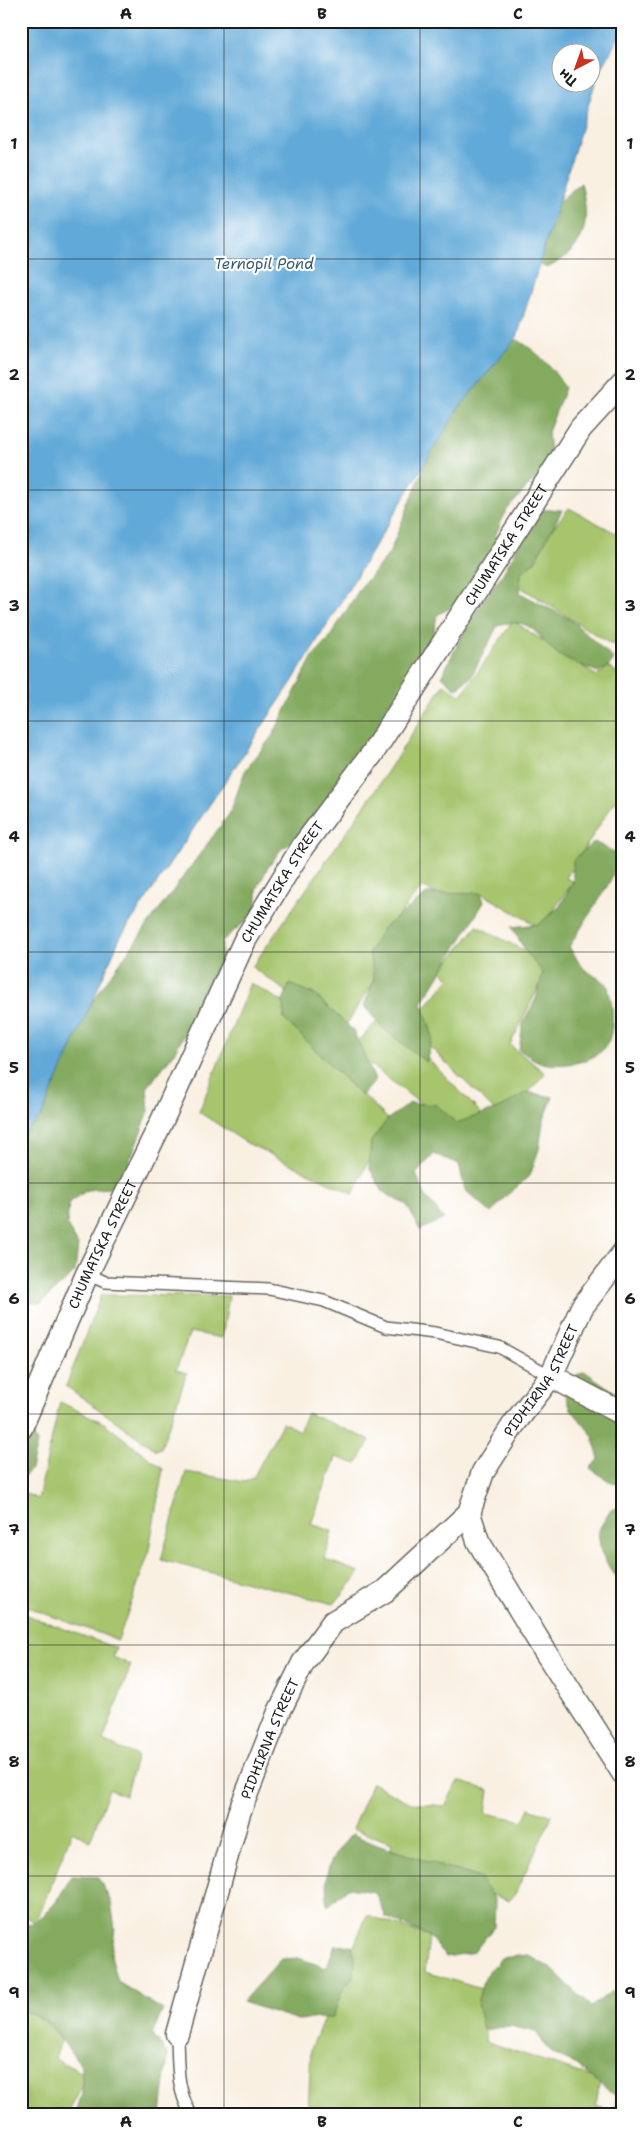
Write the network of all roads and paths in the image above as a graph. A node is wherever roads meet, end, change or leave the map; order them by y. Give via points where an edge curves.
1 (623, 382) edge
2 (623, 1253) edge
3 (87, 1274) junction
4 (551, 1376) junction
5 (623, 1414) edge
6 (21, 1428) edge
7 (469, 1513) junction
8 (623, 1773) edge
9 (177, 2034) joint
10 (191, 2114) edge

1 - 3 street, CHUMATSKA STREET via 581,428 372,754 303,846 245,940 157,1132
2 - 4 street, PIDHIRNA STREET via 582,1307
3 - 4 lane via 105,1282 270,1289 324,1301 386,1327 435,1333 499,1347
3 - 6 street, CHUMATSKA STREET
4 - 5 street
4 - 7 street, PIDHIRNA STREET via 483,1472
7 - 8 street via 478,1541
7 - 9 street, PIDHIRNA STREET via 386,1591 333,1622 303,1663 279,1712 239,1813
9 - 10 lane via 178,2079

